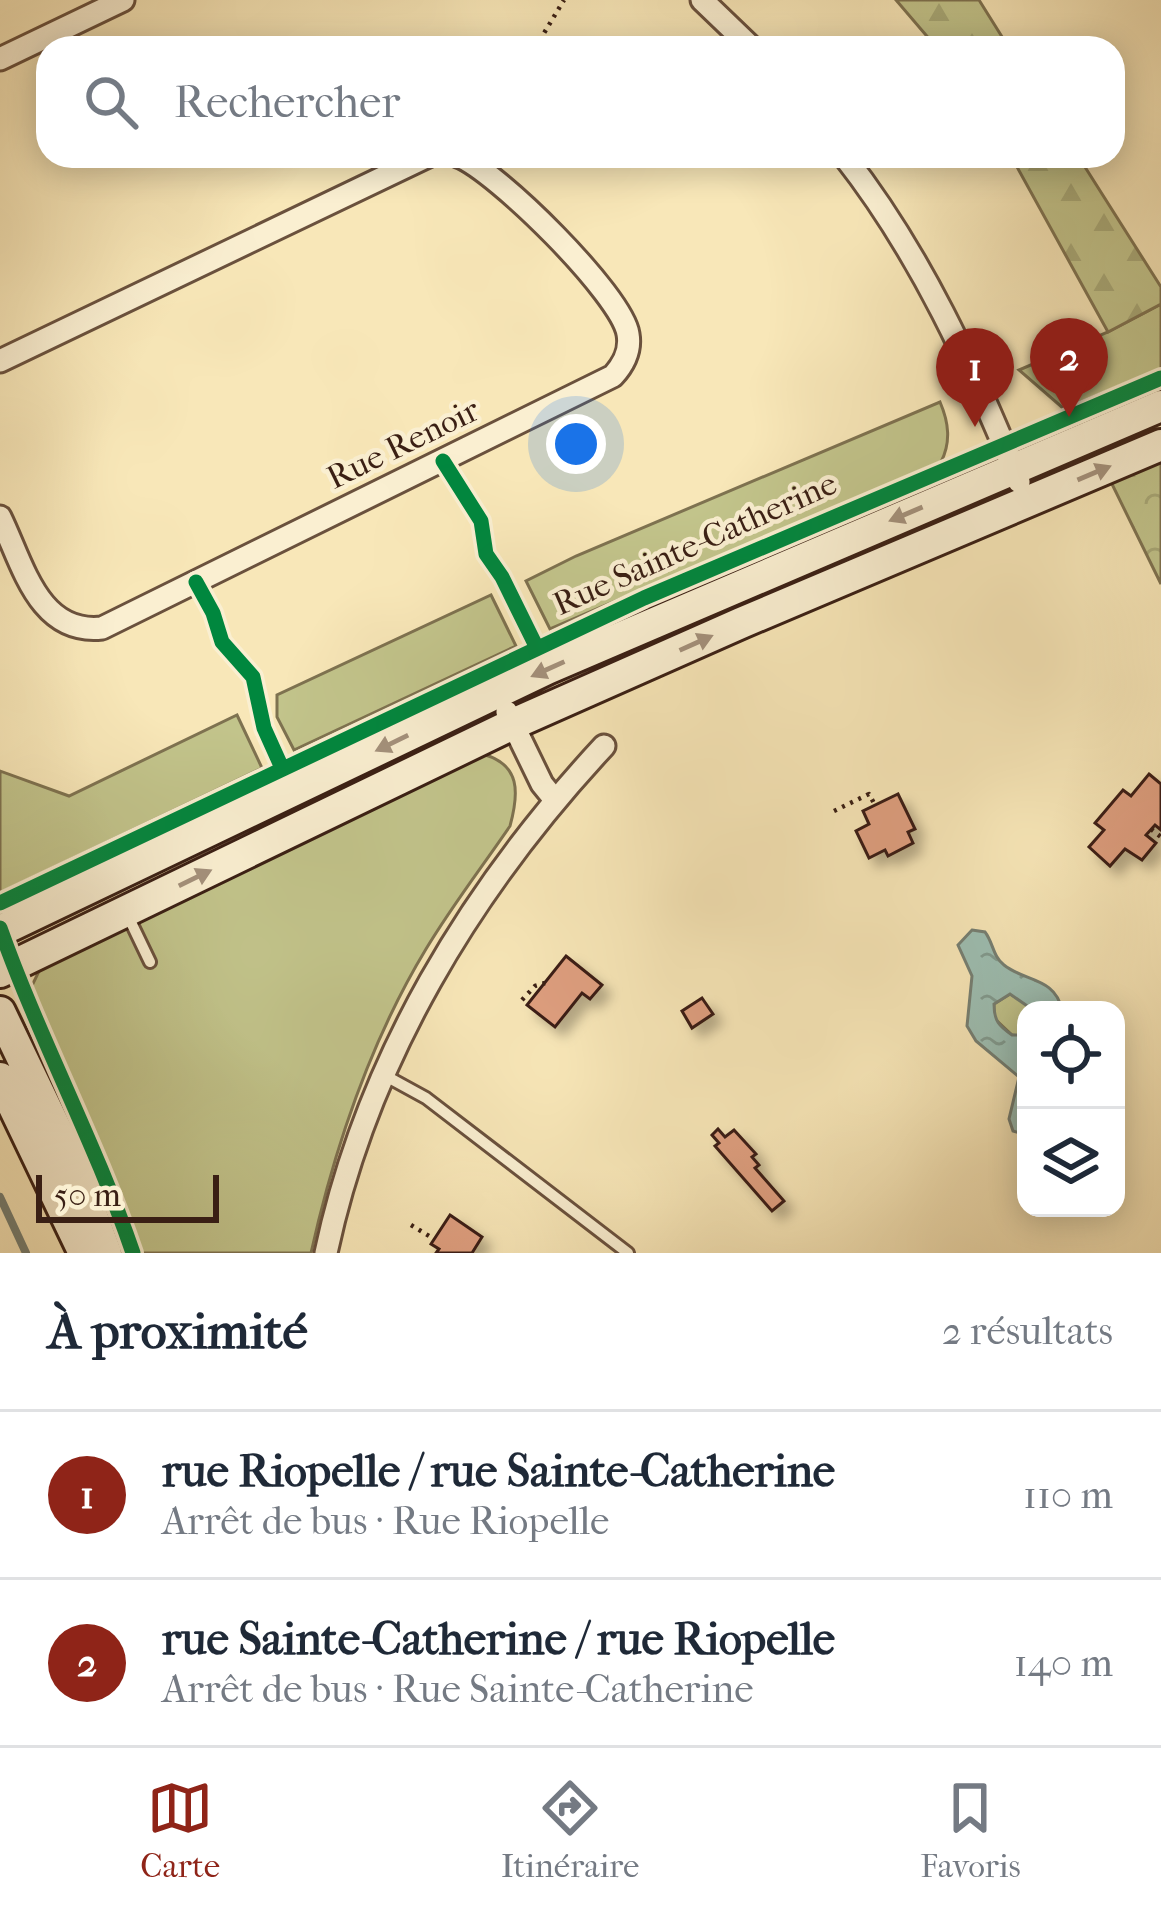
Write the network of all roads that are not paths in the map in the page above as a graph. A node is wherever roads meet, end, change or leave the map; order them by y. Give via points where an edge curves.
1 (123, 0) edge
2 (702, 0) edge
3 (47, 36) edge
4 (740, 36) edge
5 (36, 41) edge
6 (0, 58) edge
7 (403, 168) edge
8 (481, 168) edge
9 (852, 168) edge
10 (0, 361) edge
11 (1161, 406) edge
12 (1161, 446) edge
13 (1014, 469) junction
14 (1028, 502) junction
15 (0, 517) edge
16 (497, 692) junction
17 (513, 724) junction
18 (604, 746) dead end
19 (555, 800) junction
20 (126, 911) junction
21 (0, 931) edge
22 (150, 962) dead end
23 (0, 972) edge
24 (0, 1012) edge
25 (383, 1075) junction
26 (0, 1078) edge
27 (84, 1253) edge
28 (106, 1253) edge
29 (326, 1253) edge
30 (628, 1253) edge

1 - 3 street
2 - 4 street
5 - 6 street
7 - 10 street
8 - 15 street, Rue Renoir via 616,305 629,342 613,376 101,628 70,627 46,610
9 - 13 street via 925,276
11 - 13 street, Rue Sainte-Catherine
14 -> 12 street
13 - 14 street
13 -> 16 street, Rue Sainte-Catherine
17 -> 14 street
16 - 17 street
16 -> 21 street, Rue Sainte-Catherine
17 - 19 street
20 -> 17 street
18 - 19 street
19 - 25 street via 458,933
20 - 22 lane
20 - 23 street
24 - 28 street
25 - 29 street
25 - 30 lane via 426,1098
26 - 27 street

